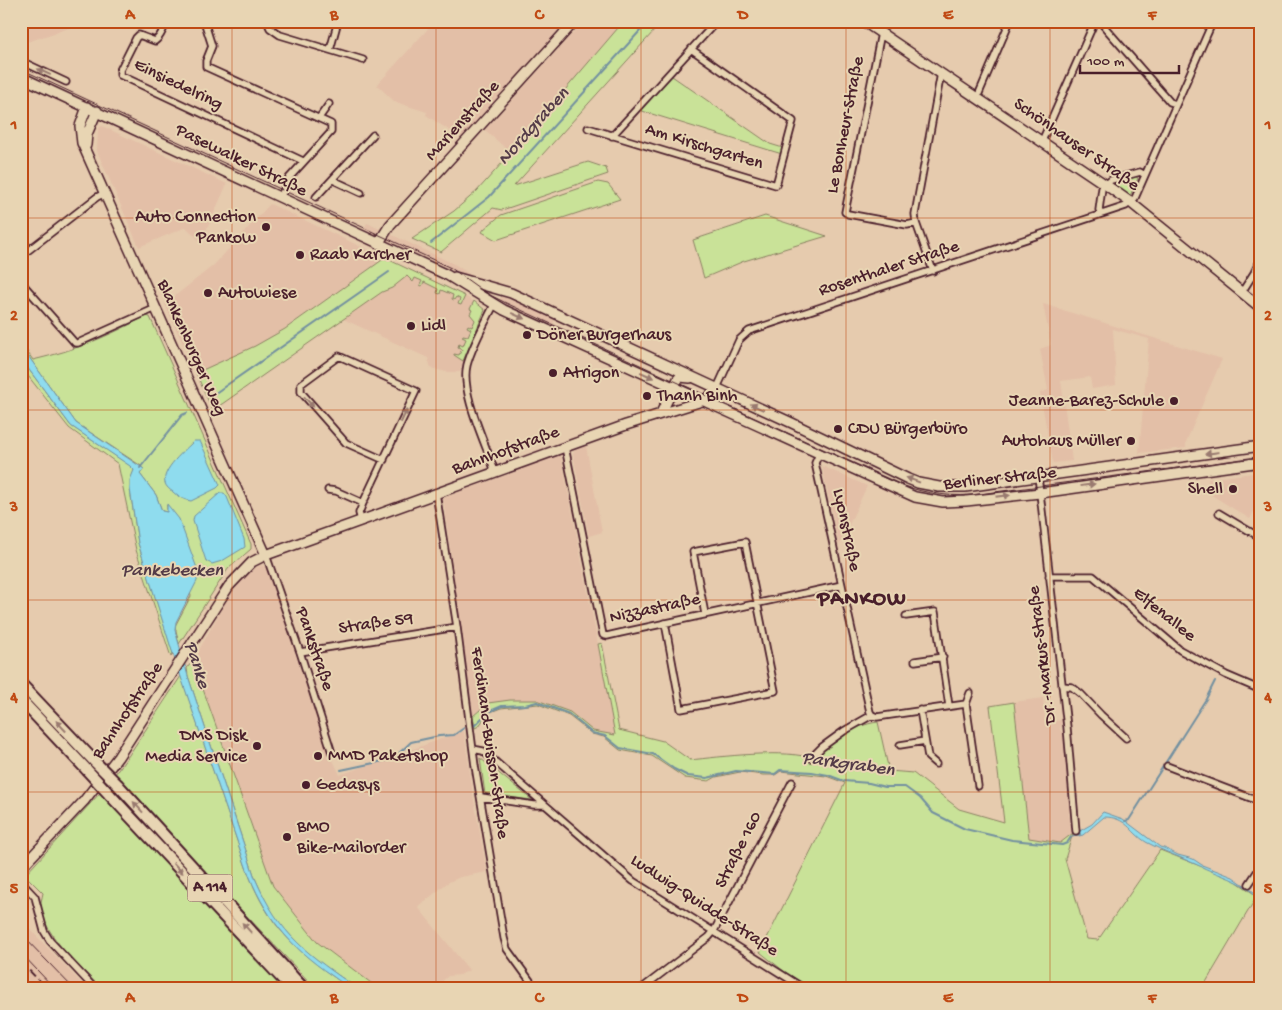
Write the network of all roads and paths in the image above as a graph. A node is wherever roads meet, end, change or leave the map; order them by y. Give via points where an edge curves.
1 (174, 21) edge
2 (204, 21) edge
3 (267, 21) edge
4 (338, 21) edge
5 (575, 21) edge
6 (717, 21) edge
7 (863, 21) edge
8 (1010, 21) edge
9 (1096, 21) edge
10 (1213, 21) edge
11 (881, 33) junction
12 (692, 49) junction
13 (330, 50) junction
14 (363, 60) dead end
15 (21, 61) edge
16 (941, 73) junction
17 (21, 77) edge
18 (66, 82) dead end
19 (977, 98) junction
20 (329, 104) dead end
21 (1176, 104) junction
22 (87, 107) junction
23 (97, 112) junction
24 (319, 118) junction
25 (588, 128) dead end
26 (373, 135) dead end
27 (612, 136) junction
28 (1042, 140) junction
29 (87, 153) junction
30 (303, 161) junction
31 (1145, 175) junction
32 (333, 180) junction
33 (1106, 185) junction
34 (104, 193) junction
35 (361, 193) dead end
36 (316, 197) dead end
37 (280, 198) junction
38 (1130, 202) junction
39 (1101, 214) junction
40 (916, 223) junction
41 (378, 244) junction
42 (21, 256) edge
43 (1261, 258) edge
44 (933, 271) junction
45 (447, 275) junction
46 (21, 282) edge
47 (500, 289) junction
48 (1242, 292) junction
49 (494, 305) junction
50 (156, 308) junction
51 (1261, 308) edge
52 (587, 329) junction
53 (580, 344) junction
54 (693, 378) junction
55 (673, 387) junction
56 (717, 388) junction
57 (702, 400) junction
58 (661, 413) junction
59 (1261, 446) edge
60 (565, 447) junction
61 (819, 454) junction
62 (384, 460) junction
63 (1261, 462) edge
64 (495, 472) junction
65 (1038, 476) junction
66 (328, 490) dead end
67 (436, 493) junction
68 (1040, 493) junction
69 (362, 503) junction
70 (1219, 513) dead end
71 (361, 520) junction
72 (1261, 538) edge
73 (266, 555) junction
74 (1049, 576) junction
75 (842, 585) junction
76 (757, 602) junction
77 (705, 614) junction
78 (906, 616) dead end
79 (664, 623) junction
80 (457, 627) junction
81 (300, 652) junction
82 (943, 657) junction
83 (915, 661) dead end
84 (21, 684) edge
85 (1062, 686) junction
86 (1261, 690) edge
87 (970, 693) dead end
88 (21, 700) edge
89 (966, 704) junction
90 (949, 706) junction
91 (920, 710) junction
92 (872, 715) junction
93 (1126, 738) dead end
94 (925, 741) junction
95 (900, 745) dead end
96 (473, 749) junction
97 (332, 753) dead end
98 (811, 758) dead end
99 (936, 764) dead end
100 (1167, 766) dead end
101 (792, 782) dead end
102 (978, 786) dead end
103 (481, 797) junction
104 (1261, 802) edge
105 (544, 805) junction
106 (1076, 831) dead end
107 (1261, 866) edge
108 (21, 868) edge
109 (21, 882) edge
110 (1250, 884) dead end
111 (714, 931) junction
112 (95, 989) edge
113 (292, 989) edge
114 (304, 989) edge
115 (536, 989) edge
116 (641, 989) edge
117 (805, 989) edge

1 - 30 street, Einsiedelring via 164,26 155,41 139,35 120,74
2 - 24 street, Einsiedelring via 212,46 206,66
3 - 13 street via 270,28 280,35
4 - 13 street
5 - 41 main road, Marienstraße via 390,225
6 - 12 street, Am Kirschgarten
7 - 11 main road, Schönhauser Straße
8 - 19 street
9 - 21 street via 1170,102
9 - 28 street
10 - 21 street
11 - 16 main road, Schönhauser Straße
11 - 40 street, Le Bonheur-Straße via 845,212 907,225
12 - 27 street, Am Kirschgarten
12 - 27 street, Am Kirschgarten via 793,121 776,185
13 - 14 street
18 -> 15 street
16 - 19 main road, Schönhauser Straße
16 - 40 street
17 - 22 main road, Pasewalker Straße
19 - 28 main road, Schönhauser Straße
20 - 24 street
21 - 31 street
22 - 23 main road, Pasewalker Straße
22 - 29 main road, Blankenburger Weg via 80,134
23 - 29 main road, Blankenburger Weg via 86,134
23 - 37 main road, Pasewalker Straße
24 - 30 street via 331,124 331,132
25 - 27 street, Am Kirschgarten
26 - 32 street, Pasewalker Straße
28 - 33 main road, Schönhauser Straße
29 - 34 main road, Blankenburger Weg
30 - 37 street via 289,178
31 - 33 street via 1140,172 1111,180
31 - 38 street
32 - 35 street, Pasewalker Straße
32 - 36 street, Pasewalker Straße
33 - 38 main road, Schönhauser Straße
33 - 39 street via 1102,188
34 - 42 street
34 - 50 main road, Blankenburger Weg
37 - 41 main road, Pasewalker Straße
38 - 39 street, Rosenthaler Straße
38 - 48 main road, Schönhauser Straße
39 - 44 street, Rosenthaler Straße
40 - 44 street
41 - 45 main road, Pasewalker Straße
43 - 48 street
44 - 56 street, Rosenthaler Straße via 749,331 739,340
45 - 47 main road, Pasewalker Straße
45 - 49 main road, Pasewalker Straße
46 - 50 street via 74,343
47 - 49 main road
47 - 52 main road, Pasewalker Straße
48 - 51 main road, Schönhauser Straße
49 -> 53 main road, Pasewalker Straße
49 - 64 street via 468,360 466,374 468,397
50 - 73 main road, Blankenburger Weg
52 - 53 main road
52 - 54 main road, Pasewalker Straße
53 -> 55 main road, Pasewalker Straße
54 - 55 main road via 680,377
54 - 56 main road, Pasewalker Straße
55 - 57 main road, Pasewalker Straße
55 - 58 main road
56 - 57 main road via 710,397
65 -> 56 main road, Berliner Straße via 956,487 918,483
57 - 58 main road, Bahnhofstraße
57 - 61 main road, Berliner Straße
58 - 60 main road, Bahnhofstraße
59 -> 65 main road, Berliner Straße
60 - 64 main road, Bahnhofstraße
60 - 79 street, Nizzastraße via 603,635
61 -> 68 main road, Berliner Straße via 925,500 948,502
61 - 75 street, Lyonstraße via 816,463
62 -> 62 street via 416,392 339,356 301,384 301,392 346,443
62 - 69 street
68 -> 63 main road, Berliner Straße
64 - 67 main road, Bahnhofstraße
65 - 68 street, Dr.-Markus-Straße
66 - 69 street
67 - 71 main road, Bahnhofstraße
67 - 80 street, Ferdinand-Buisson-Straße
68 - 74 street, Dr.-Markus-Straße
69 - 71 street
70 - 72 street
71 - 73 main road, Bahnhofstraße
73 - 81 street, Pankstraße
73 - 108 main road, Bahnhofstraße via 252,562 234,579 126,746 64,822
74 - 85 street, Dr.-Markus-Straße
74 - 86 street, Elfenallee via 1095,577 1180,650
75 - 76 street, Nizzastraße
75 - 92 street, Lyonstraße
76 - 77 street, Nizzastraße
76 - 77 street via 745,542 693,552
76 - 79 street via 775,691 681,709
77 - 79 street, Nizzastraße
78 - 82 street via 935,612
80 - 81 street, Straße 59
80 - 96 street, Ferdinand-Buisson-Straße
81 - 97 street, Pankstraße
82 - 83 street
82 - 90 street
114 -> 84 highway, A 114, bridge
85 - 93 street via 1072,687 1081,694
85 - 106 street, Dr.-Markus-Straße
87 - 89 street
88 -> 113 highway, A 114, bridge
89 - 90 street
89 - 102 street
90 - 91 street
91 - 92 street via 877,717
91 - 94 street
92 - 98 street via 844,731
94 - 95 street
94 - 99 street via 928,757
96 - 103 street, Ferdinand-Buisson-Straße
96 - 105 street, Ludwig-Quidde-Straße via 483,751
100 - 104 street
101 - 111 street, Straße 160
103 - 105 street
103 - 115 street, Ferdinand-Buisson-Straße via 507,948
105 - 111 street, Ludwig-Quidde-Straße via 633,881
107 - 110 street
109 - 112 street via 35,897 50,941
111 - 116 street
111 - 117 street, Ludwig-Quidde-Straße

